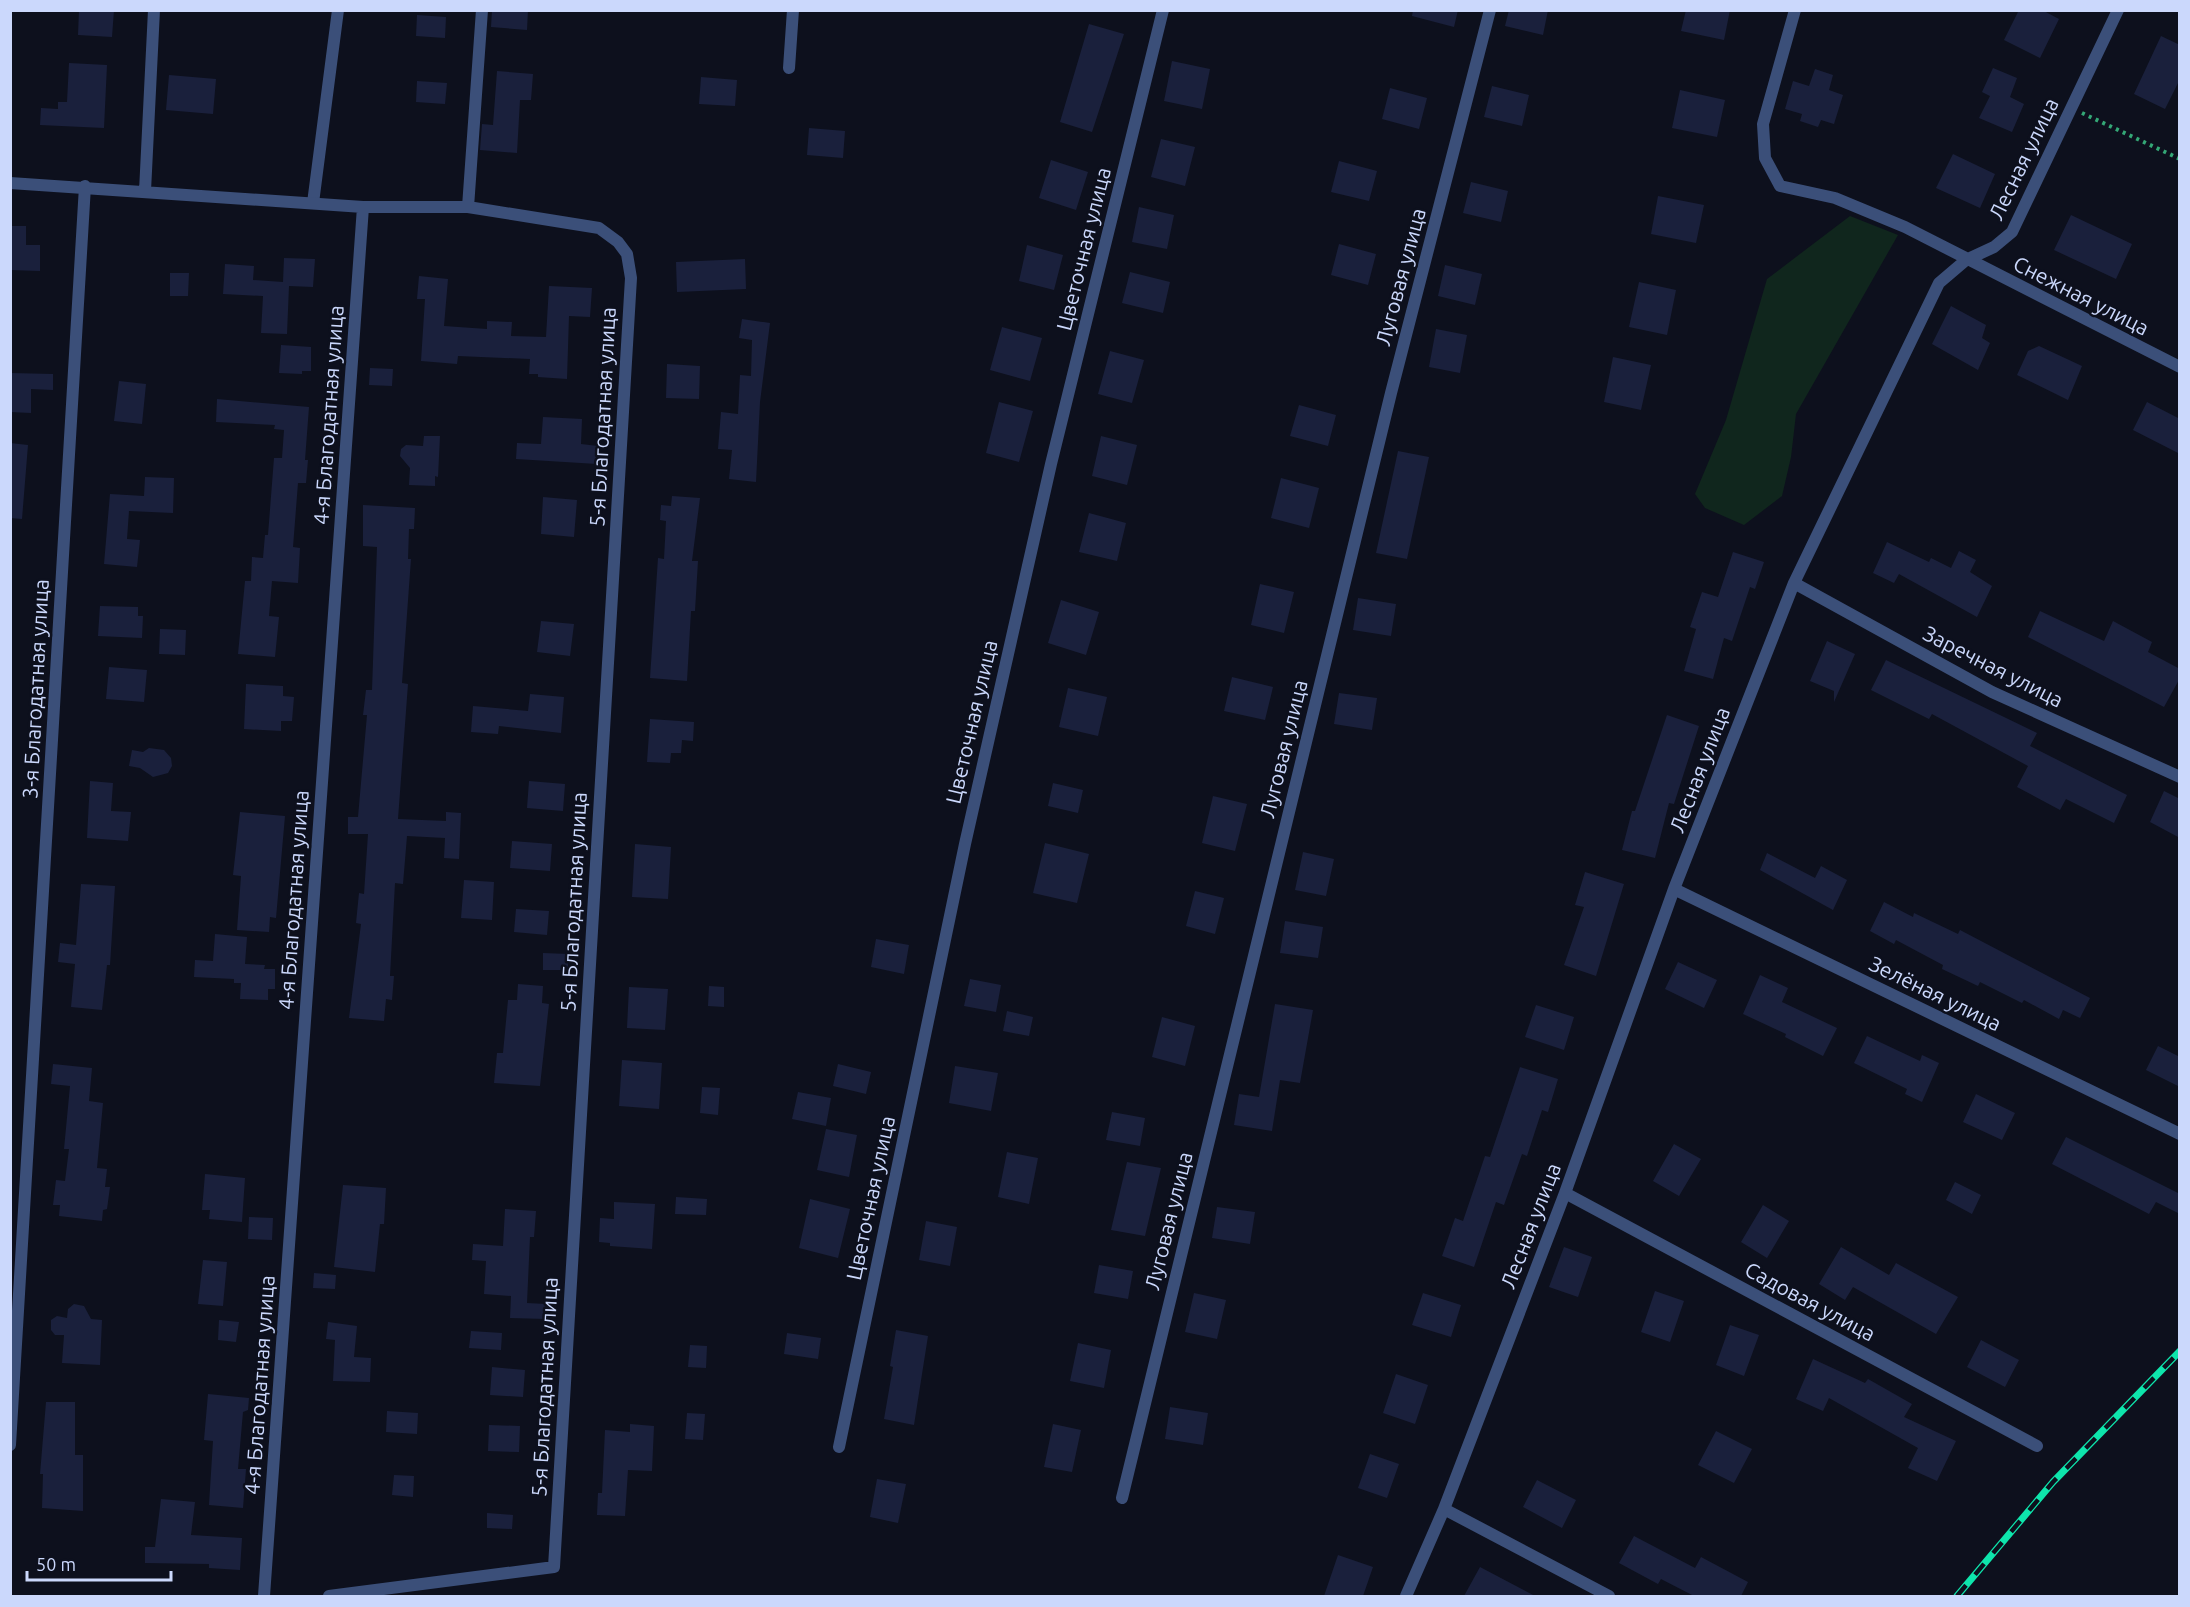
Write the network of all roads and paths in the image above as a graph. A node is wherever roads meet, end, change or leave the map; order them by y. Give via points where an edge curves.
1 (154, 10) edge
2 (338, 10) edge
3 (482, 10) edge
4 (793, 10) edge
5 (1163, 10) edge
6 (1490, 10) edge
7 (1795, 10) edge
8 (2118, 10) edge
9 (789, 68) dead end
10 (2071, 108) junction
11 (2180, 159) edge
12 (10, 183) edge
13 (86, 186) junction
14 (145, 191) junction
15 (314, 203) junction
16 (363, 207) junction
17 (468, 207) junction
18 (1966, 260) junction
19 (2180, 368) edge
20 (1794, 583) junction
21 (2180, 777) edge
22 (1674, 889) junction
23 (2180, 1134) edge
24 (1565, 1193) junction
25 (10, 1445) edge
26 (2037, 1446) dead end
27 (839, 1447) dead end
28 (1122, 1498) dead end
29 (1444, 1509) junction
30 (264, 1596) edge
31 (329, 1596) edge
32 (1406, 1596) edge
33 (1609, 1596) edge

1 - 14 street
2 - 15 street
3 - 17 street
4 - 9 street
5 - 27 street, Цветочная улица via 1051,464 964,844
6 - 28 street, Луговая улица via 1391,393
7 - 18 street, Снежная улица via 1763,124 1765,158 1780,186 1835,198 1905,227
8 - 10 street, Лесная улица
10 - 11 path
10 - 18 street, Лесная улица via 2012,232 1994,247
12 - 13 street
13 - 14 street
13 - 25 street, 3-я Благодатная улица
14 - 15 street
15 - 16 street
16 - 17 street
16 - 30 street, 4-я Благодатная улица
17 - 31 street, 5-я Благодатная улица via 599,228 627,254 631,278 554,1567
18 - 19 street, Снежная улица
18 - 20 street, Лесная улица via 1939,284
20 - 21 street, Заречная улица via 1992,692
20 - 22 street, Лесная улица
22 - 23 street, Зелёная улица
22 - 24 street, Лесная улица
24 - 26 street, Садовая улица
24 - 29 street, Лесная улица
29 - 32 street, Лесная улица
29 - 33 street

